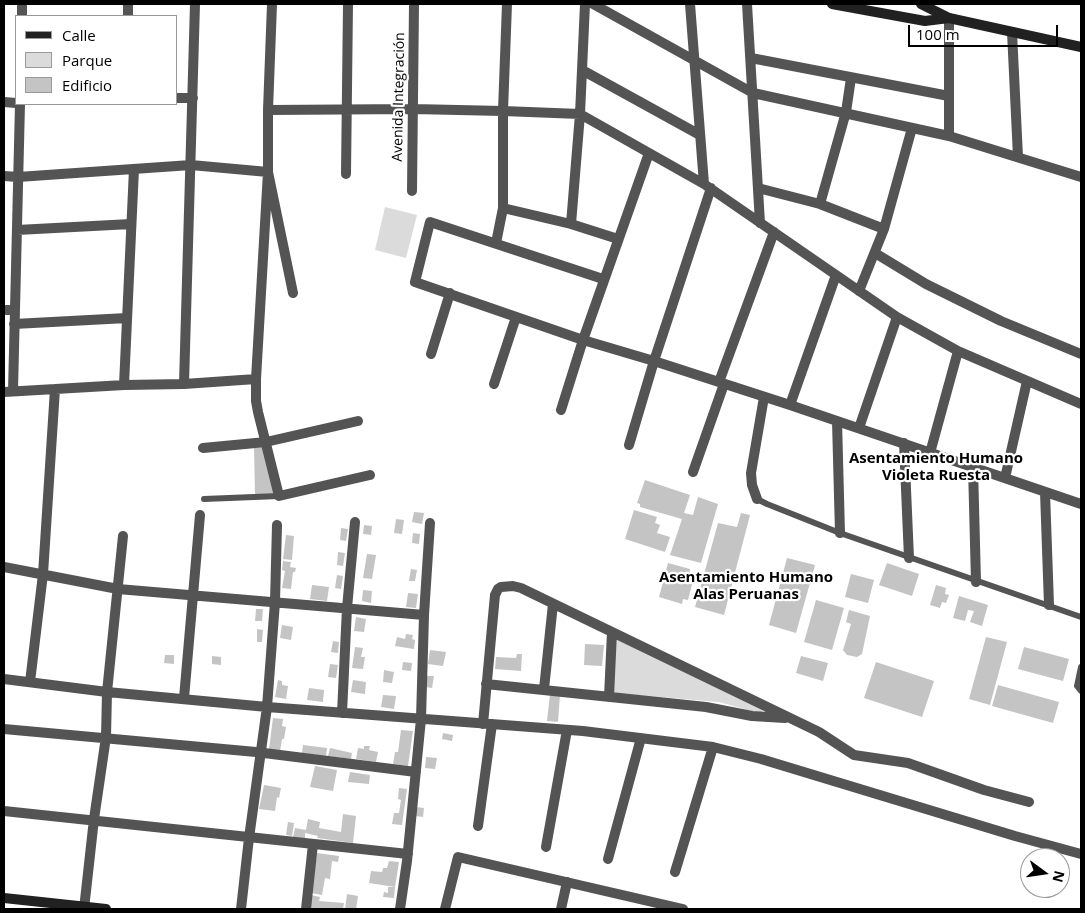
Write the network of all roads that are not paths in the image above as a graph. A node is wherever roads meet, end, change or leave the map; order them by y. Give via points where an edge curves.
1 (196, 4) edge
2 (272, 4) edge
3 (348, 4) edge
4 (414, 4) edge
5 (507, 4) edge
6 (585, 4) edge
7 (592, 4) edge
8 (690, 4) edge
9 (747, 4) edge
10 (832, 4) edge
11 (924, 4) edge
12 (950, 18) junction
13 (1012, 32) junction
14 (1081, 47) edge
15 (751, 58) junction
16 (694, 61) junction
17 (582, 70) junction
18 (851, 78) junction
19 (753, 93) junction
20 (950, 96) junction
21 (178, 98) edge
22 (193, 98) junction
23 (20, 105) edge
24 (348, 108) junction
25 (413, 109) junction
26 (268, 110) junction
27 (503, 110) junction
28 (846, 112) junction
29 (580, 114) junction
30 (912, 128) junction
31 (700, 136) junction
32 (949, 136) junction
33 (649, 153) junction
34 (1018, 157) junction
35 (191, 165) junction
36 (134, 169) junction
37 (268, 172) junction
38 (346, 174) dead end
39 (4, 176) edge
40 (18, 177) junction
41 (1081, 177) edge
42 (708, 186) junction
43 (758, 188) junction
44 (412, 191) dead end
45 (820, 204) junction
46 (504, 208) junction
47 (760, 222) junction
48 (131, 224) junction
49 (571, 224) junction
50 (884, 229) junction
51 (17, 230) junction
52 (774, 232) junction
53 (618, 239) junction
54 (496, 243) junction
55 (875, 253) junction
56 (836, 276) junction
57 (604, 280) junction
58 (859, 291) junction
59 (293, 293) dead end
60 (450, 293) junction
61 (9, 310) edge
62 (516, 317) junction
63 (896, 317) junction
64 (127, 318) junction
65 (14, 324) junction
66 (583, 340) junction
67 (958, 351) junction
68 (431, 354) dead end
69 (1081, 354) edge
70 (654, 361) junction
71 (256, 378) junction
72 (1027, 381) junction
73 (721, 383) junction
74 (124, 384) junction
75 (184, 384) junction
76 (494, 384) dead end
77 (55, 389) junction
78 (8, 391) edge
79 (764, 397) junction
80 (1081, 404) edge
81 (790, 405) junction
82 (561, 410) dead end
83 (358, 421) dead end
84 (837, 421) junction
85 (859, 428) junction
86 (266, 442) junction
87 (629, 444) dead end
88 (904, 444) junction
89 (203, 448) dead end
90 (930, 452) junction
91 (973, 467) junction
92 (693, 472) dead end
93 (370, 476) dead end
94 (1005, 478) junction
95 (1045, 492) junction
96 (279, 496) junction
97 (204, 499) dead end
98 (757, 499) joint
99 (1081, 504) edge
100 (200, 515) dead end
101 (355, 522) dead end
102 (430, 523) dead end
103 (277, 525) dead end
104 (840, 533) junction
105 (123, 536) dead end
106 (909, 558) junction
107 (4, 567) edge
108 (43, 574) junction
109 (976, 582) junction
110 (118, 588) junction
111 (193, 595) junction
112 (275, 602) junction
113 (553, 604) junction
114 (1049, 605) junction
115 (347, 608) junction
116 (424, 615) junction
117 (1081, 617) edge
118 (612, 632) junction
119 (1081, 668) edge
120 (4, 679) edge
121 (30, 682) junction
122 (486, 684) junction
123 (544, 689) junction
124 (1081, 691) edge
125 (107, 692) junction
126 (608, 697) junction
127 (184, 698) junction
128 (267, 707) junction
129 (342, 713) junction
130 (790, 718) junction
131 (421, 719) junction
132 (488, 724) junction
133 (4, 729) edge
134 (567, 730) junction
135 (106, 737) junction
136 (641, 738) junction
137 (713, 748) junction
138 (260, 752) junction
139 (416, 772) junction
140 (1029, 802) dead end
141 (4, 811) edge
142 (94, 819) junction
143 (478, 826) dead end
144 (249, 838) junction
145 (313, 844) junction
146 (546, 847) dead end
147 (408, 854) junction
148 (1081, 854) edge
149 (608, 859) dead end
150 (675, 872) dead end
151 (567, 882) junction
152 (4, 898) edge
153 (84, 908) edge
154 (106, 909) edge
155 (241, 909) edge
156 (306, 909) edge
157 (400, 909) edge
158 (445, 909) edge
159 (561, 909) edge
160 (683, 909) edge

1 - 22 street
2 - 26 street
3 - 24 street
4 - 25 street, Avenida Integración
5 - 27 street
6 - 17 street
7 - 16 street
8 - 16 street
9 - 15 street
10 - 12 street via 925,21
11 - 12 street
12 - 13 street
12 - 20 street
13 - 14 street
13 - 34 street
15 - 18 street
15 - 19 street
16 - 19 street
16 - 31 street
17 - 29 street
17 - 31 street
18 - 20 street
18 - 28 street
19 - 28 street
19 - 43 street
20 - 32 street
21 - 22 street
22 - 35 street
23 - 40 street
24 - 25 street
24 - 26 street
24 - 38 street
25 - 27 street
25 - 44 street, Avenida Integración
26 - 37 street
27 - 29 street
27 - 46 street
28 - 30 street
28 - 45 street
29 - 33 street
29 - 49 street
30 - 32 street
30 - 50 street
31 - 42 street
32 - 34 street
33 - 42 street
33 - 53 street
34 - 41 street
35 - 36 street
35 - 37 street
35 - 75 street
36 - 40 street
36 - 48 street
37 - 59 street
37 - 71 street
39 - 40 street
40 - 51 street
42 - 47 street
42 - 70 street
43 - 45 street
43 - 47 street
45 - 50 street
46 - 49 street
46 - 54 street
47 - 52 street
48 - 51 street
48 - 64 street
49 - 53 street
50 - 55 street
51 - 61 street
52 - 56 street
52 - 73 street
53 - 57 street
54 - 57 street
54 - 60 street via 430,222 415,282
55 - 58 street
55 - 69 street via 926,284 1001,321
56 - 58 street
56 - 81 street
57 - 66 street
58 - 63 street
60 - 62 street
60 - 68 street
61 - 65 street
62 - 66 street
62 - 76 street
63 - 67 street
63 - 85 street
64 - 65 street
64 - 74 street
65 - 78 street
66 - 70 street
66 - 82 street
67 - 72 street
67 - 90 street
70 - 73 street
70 - 87 street
71 - 75 street
71 - 86 street via 256,401
72 - 80 street
72 - 94 street
73 - 79 street
73 - 92 street
74 - 75 street
74 - 77 street
77 - 78 street
77 - 108 street
79 - 81 street
79 - 98 street via 751,473
81 - 84 street
83 - 86 street
84 - 85 street
84 - 104 street
85 - 88 street
86 - 89 street
86 - 96 street
88 - 90 street
88 - 106 street
90 - 91 street
91 - 94 street
91 - 109 street
93 - 96 street
94 - 95 street
95 - 99 street
95 - 114 street
96 - 97 lane
98 - 104 lane
100 - 111 street
101 - 115 street
102 - 116 street
103 - 112 street
104 - 106 lane
105 - 110 street
106 - 109 lane
107 - 108 street
108 - 110 street
108 - 121 street
109 - 114 lane
110 - 111 street
110 - 125 street
111 - 112 street
111 - 127 street
112 - 115 street
112 - 128 street
113 - 118 street
113 - 122 street via 521,588 507,586 498,589
113 - 123 street
114 - 117 lane
115 - 116 street
115 - 129 street
116 - 131 street
118 - 126 street
118 - 130 street
119 - 124 lane via 1077,686
120 - 121 street
121 - 125 street
122 - 123 street
122 - 132 street
123 - 126 street
125 - 127 street
125 - 135 street
126 - 130 street
127 - 128 street
128 - 129 street
128 - 138 street
129 - 131 street
130 - 140 street via 854,755 908,763
131 - 132 street
131 - 139 street
132 - 134 street
132 - 143 street
133 - 135 street
134 - 136 street
134 - 146 street
135 - 138 street
135 - 142 street
136 - 137 street
136 - 149 street
137 - 148 street via 761,759
137 - 150 street
138 - 139 street
138 - 144 street
139 - 147 street
141 - 142 street
142 - 144 street
142 - 153 street
144 - 145 street
144 - 155 street
145 - 147 street
145 - 156 street
147 - 157 street
151 - 158 street via 458,856
151 - 159 street
151 - 160 street
152 - 153 street
153 - 154 street

